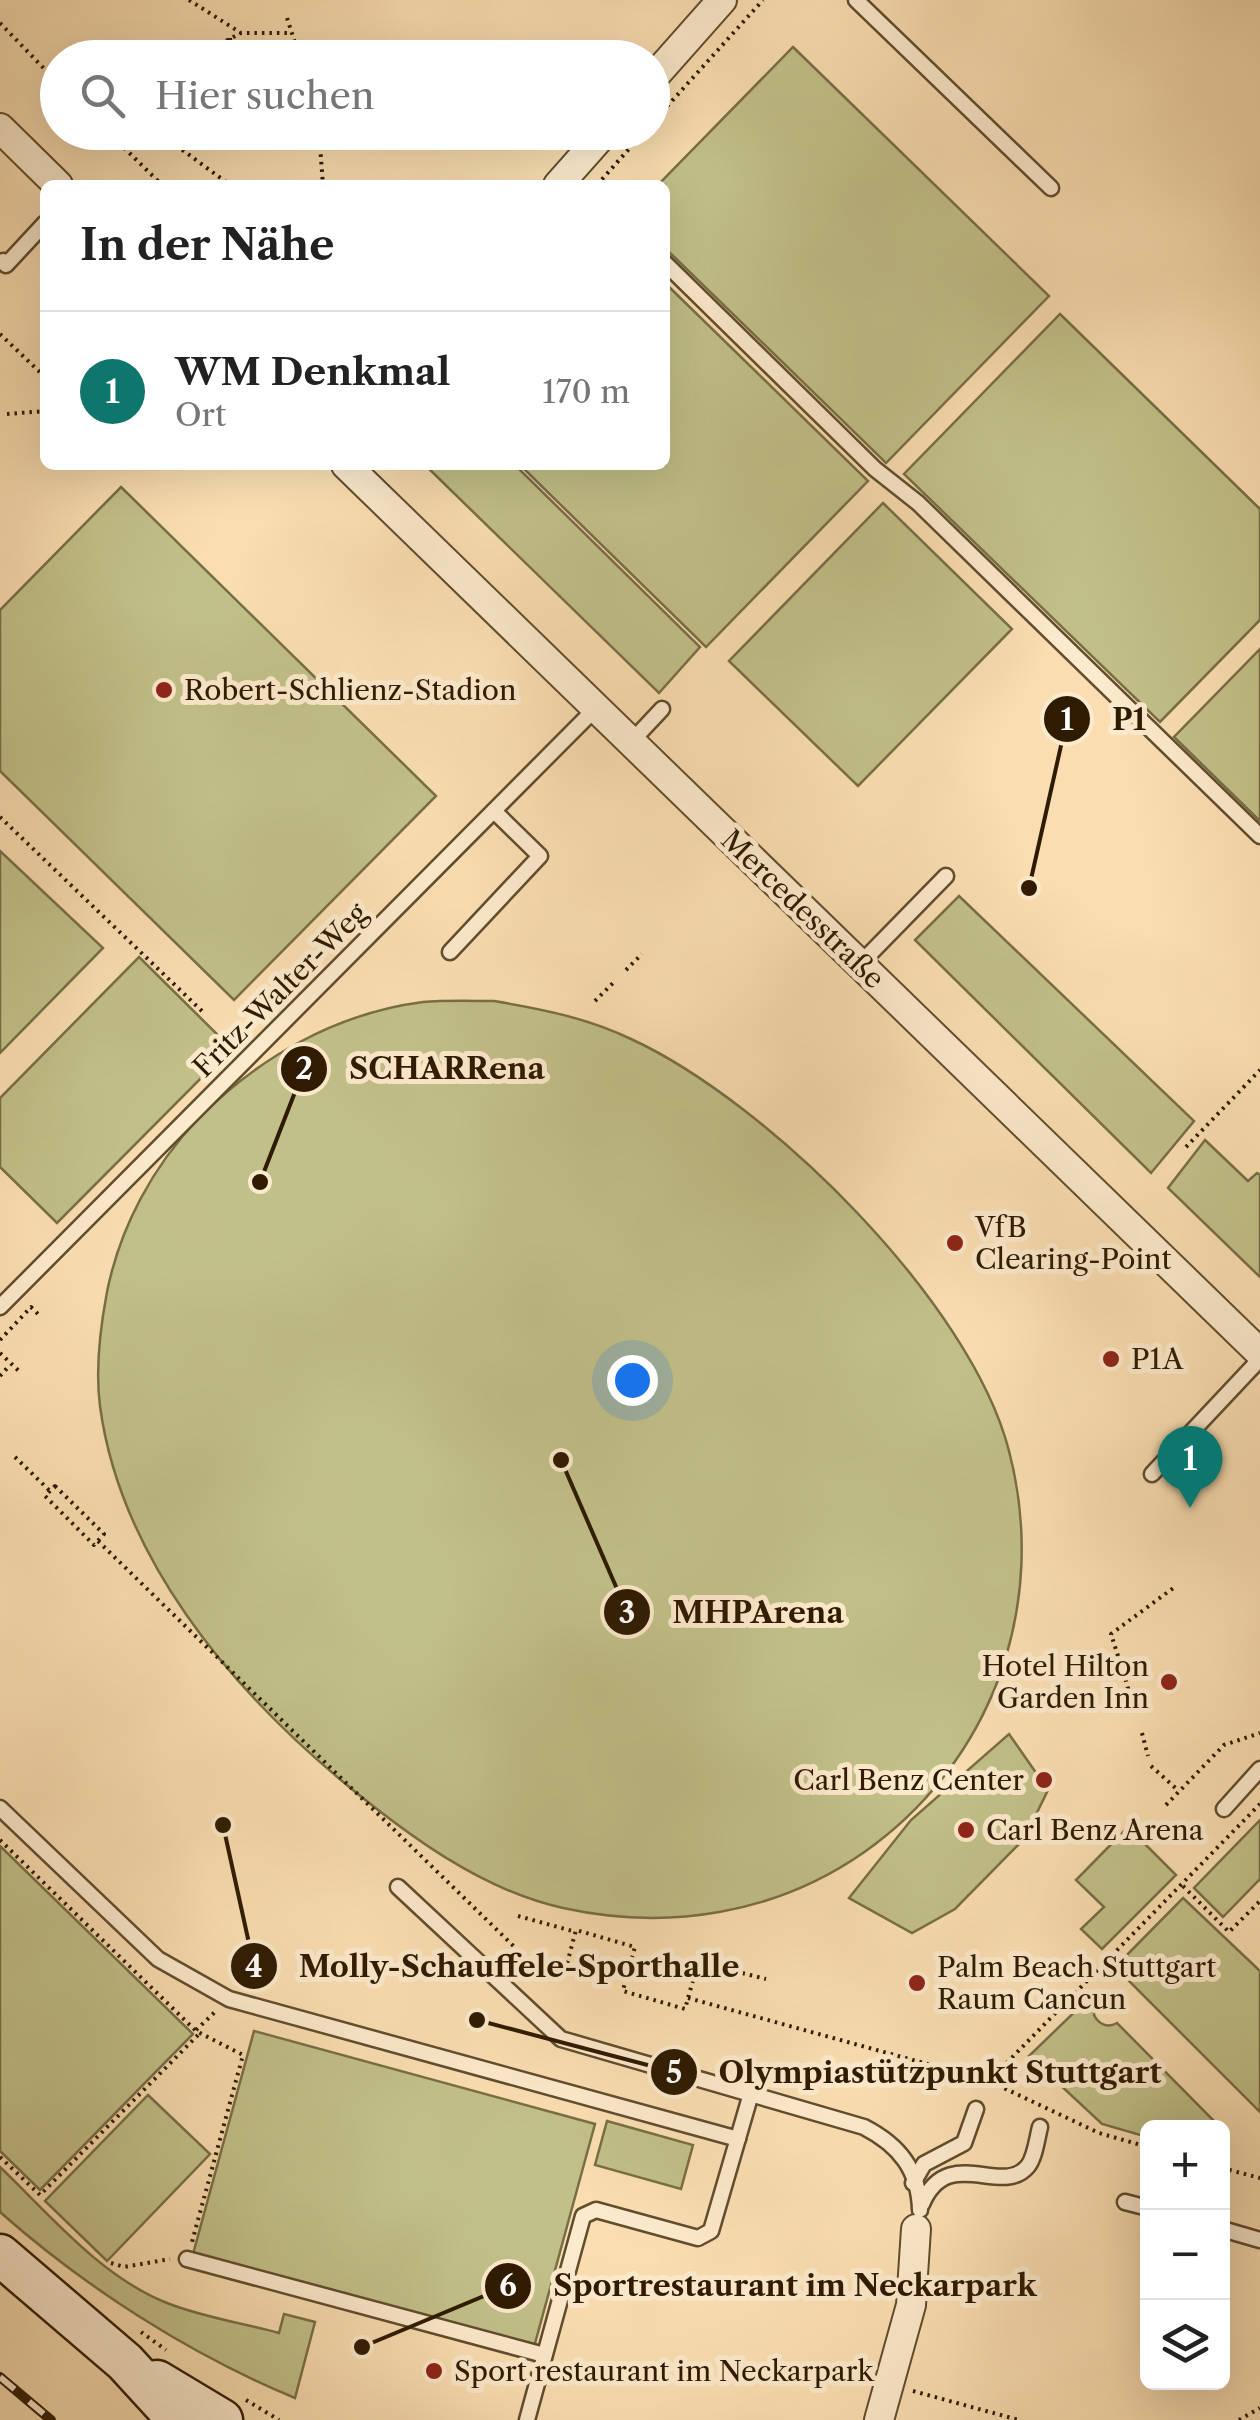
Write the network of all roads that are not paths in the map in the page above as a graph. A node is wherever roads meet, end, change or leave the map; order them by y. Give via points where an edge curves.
1 (722, 0) edge
2 (856, 0) edge
3 (670, 58) edge
4 (0, 128) edge
5 (592, 150) edge
6 (53, 180) edge
7 (571, 180) edge
8 (1051, 188) dead end
9 (40, 228) edge
10 (2, 261) dead end
11 (670, 268) edge
12 (351, 470) edge
13 (596, 708) junction
14 (662, 710) dead end
15 (631, 742) junction
16 (494, 811) junction
17 (1260, 836) edge
18 (946, 876) dead end
19 (450, 952) dead end
20 (860, 964) junction
21 (0, 1307) edge
22 (1260, 1356) edge
23 (1152, 1474) dead end
24 (1260, 1770) edge
25 (0, 1808) edge
26 (1224, 1809) dead end
27 (398, 1887) dead end
28 (750, 2097) junction
29 (976, 2109) dead end
30 (1040, 2127) dead end
31 (738, 2139) junction
32 (914, 2177) junction
33 (1126, 2202) dead end
34 (1140, 2206) edge
35 (918, 2219) junction
36 (1230, 2232) edge
37 (1260, 2240) edge
38 (0, 2255) edge
39 (187, 2259) road end
40 (128, 2344) junction
41 (544, 2355) junction
42 (228, 2406) edge
43 (178, 2420) edge
44 (527, 2420) edge
45 (879, 2420) edge

1 - 3 street
2 - 8 lane
4 - 6 street
5 - 7 street
9 - 10 lane
11 - 17 lane
12 - 13 street, Mercedesstraße
13 - 15 street, Mercedesstraße
13 - 16 lane, Fritz-Walter-Weg
14 - 15 lane
15 - 20 street, Mercedesstraße
16 - 19 lane via 540,856
16 - 21 lane, Fritz-Walter-Weg
18 - 20 lane
20 - 22 street, Mercedesstraße
22 - 23 lane
24 - 26 lane
25 - 31 lane via 158,1959 229,1999
27 - 28 lane via 560,2039
28 - 31 lane
28 - 32 lane via 864,2128 892,2144
29 - 32 lane via 964,2144 924,2164
30 - 35 lane via 1027,2168 1010,2176 946,2177 929,2190
31 - 41 lane via 711,2231 698,2238 596,2210 584,2216
32 - 35 lane
33 - 34 lane
35 - 45 street via 910,2305
36 - 37 lane
38 - 40 main road
39 - 41 lane
40 - 42 main road
40 - 43 main road
41 - 44 lane

